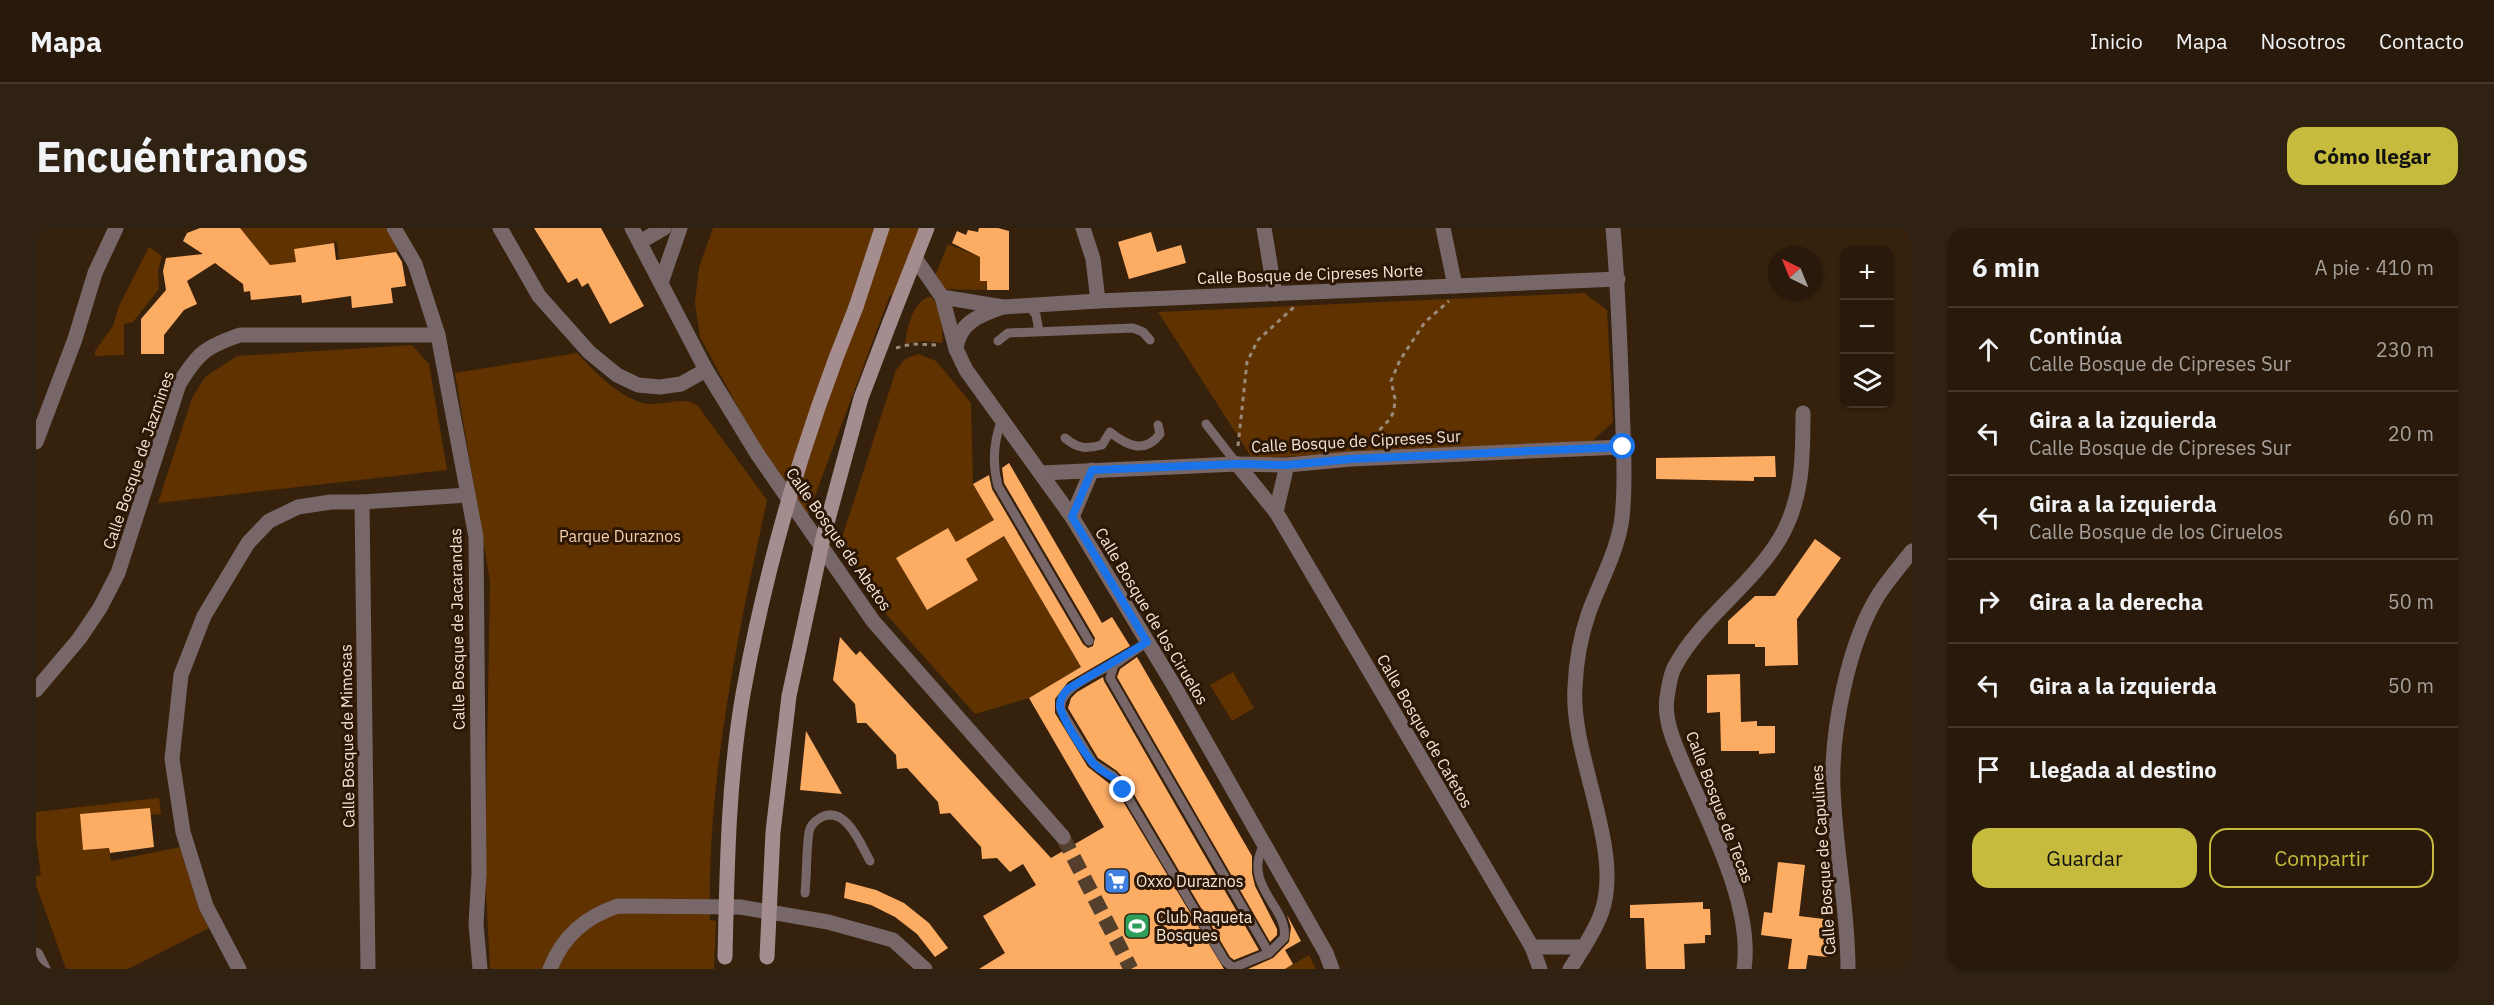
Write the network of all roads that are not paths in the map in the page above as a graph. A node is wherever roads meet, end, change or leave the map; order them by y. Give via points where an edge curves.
1 (116, 228) edge
2 (394, 228) edge
3 (500, 228) edge
4 (632, 228) edge
5 (664, 228) edge
6 (680, 228) edge
7 (882, 228) edge
8 (927, 228) edge
9 (1083, 228) edge
10 (1264, 228) edge
11 (1443, 228) edge
12 (1613, 228) edge
13 (640, 242) junction
14 (915, 258) junction
15 (1618, 279) junction
16 (661, 283) junction
17 (1455, 286) junction
18 (1275, 294) junction
19 (942, 297) junction
20 (1098, 301) junction
21 (1028, 305) junction
22 (1003, 307) junction
23 (1039, 331) junction
24 (438, 335) junction
25 (998, 340) dead end
26 (1150, 340) dead end
27 (956, 349) junction
28 (706, 370) junction
29 (1803, 413) dead end
30 (1002, 418) junction
31 (1206, 424) dead end
32 (1158, 425) dead end
33 (1065, 438) dead end
34 (36, 442) edge
35 (1623, 447) junction
36 (1237, 464) junction
37 (1287, 465) junction
38 (1092, 470) junction
39 (1042, 473) junction
40 (468, 495) junction
41 (362, 502) junction
42 (1276, 512) junction
43 (1072, 517) junction
44 (1912, 551) edge
45 (1089, 641) dead end
46 (1147, 642) junction
47 (1117, 662) junction
48 (36, 690) edge
49 (1063, 837) tunnel mouth
50 (1264, 845) junction
51 (870, 861) dead end
52 (805, 893) dead end
53 (1532, 947) junction
54 (1584, 947) junction
55 (1269, 953) junction
56 (36, 955) edge
57 (725, 963) edge
58 (767, 963) edge
59 (43, 969) edge
60 (239, 969) edge
61 (369, 969) edge
62 (480, 969) edge
63 (550, 969) edge
64 (925, 969) edge
65 (1332, 969) edge
66 (1540, 969) edge
67 (1570, 969) edge
68 (1744, 969) edge
69 (1848, 969) edge

1 - 34 street via 95,273
2 - 24 street, Calle Bosque de Jacarandas via 415,264
3 - 28 street via 539,296 589,352 617,375 638,385 660,387 681,384
4 - 13 street, Calle Bosque de Abetos
5 - 13 street
6 - 16 street
7 - 57 main road, bridge via 826,381 778,532 743,695 729,830
8 - 14 main road
9 - 20 street via 1093,259
10 - 18 street
11 - 17 street
12 - 15 street
13 - 16 street, Calle Bosque de Abetos
14 - 19 street, Calle Bosque de los Ciruelos
14 - 58 main road, bridge via 861,398 823,538 789,696 773,832
15 - 17 street, Calle Bosque de Cipreses Norte
15 - 35 street
16 - 28 street, Calle Bosque de Abetos
17 - 18 street, Calle Bosque de Cipreses Norte
18 - 20 street, Calle Bosque de Cipreses Norte
19 - 22 street, Calle Bosque de Cipreses Norte
19 - 27 street, Calle Bosque de los Ciruelos
20 - 21 street, Calle Bosque de Cipreses Norte
21 - 22 street, Calle Bosque de Cipreses Norte
21 - 23 lane via 1036,315
22 - 27 street, Calle Bosque de Cipreses Norte via 970,321 960,334
23 - 25 lane via 1008,333
23 - 26 lane via 1133,328
24 - 40 street, Calle Bosque de Jacarandas
24 - 48 street, Calle Bosque de Jazmines via 240,335 213,344 194,360 179,384 118,573 79,639
27 - 30 street, Calle Bosque de los Ciruelos via 966,370
28 - 49 street, Calle Bosque de Abetos via 758,455 873,621
29 - 68 street, Calle Bosque de Tecas via 1802,472 1788,522 1768,555 1694,638 1674,668 1666,700 1672,735 1733,886 1743,937
30 - 39 street, Calle Bosque de los Ciruelos
30 - 45 lane via 993,468 998,486
31 - 36 lane
32 - 33 lane via 1160,434 1144,446 1131,445 1110,432 1102,445 1087,449
35 - 37 street, Calle Bosque de Cipreses Sur
35 - 54 street via 1622,519 1588,614 1574,689 1577,724 1603,841 1608,885 1601,914
36 - 37 street, Calle Bosque de Cipreses Sur
36 - 38 street, Calle Bosque de Cipreses Sur
36 - 42 street, Calle Bosque de Cafetos
37 - 42 street
38 - 39 street, Calle Bosque de Cipreses Sur
38 - 43 street
39 - 43 street, Calle Bosque de los Ciruelos
40 - 41 street
40 - 62 street, Calle Bosque de Jacarandas via 476,537 476,924
41 - 60 street via 298,507 269,521 248,543 204,616 182,675 172,759 183,832 206,906
41 - 61 street, Calle Bosque de Mimosas
42 - 53 street, Calle Bosque de Cafetos
43 - 46 street, Calle Bosque de los Ciruelos
44 - 69 street, Calle Bosque de Capulines via 1878,595 1851,664 1839,713 1833,788
46 - 47 lane
46 - 50 street, Calle Bosque de los Ciruelos
47 - 55 lane via 1110,672 1113,683
47 - 55 lane via 1065,693 1060,705 1062,715 1093,763 1120,784 1228,965 1240,966
50 - 55 lane via 1259,859 1260,878 1285,933
50 - 65 street, Calle Bosque de los Ciruelos
51 - 52 lane via 848,823 839,816 823,816 811,827
53 - 54 street
53 - 66 street, Calle Bosque de Cafetos
54 - 67 street
56 - 59 street
63 - 64 street via 570,934 605,910 618,906 694,905 740,907 828,922 893,940

